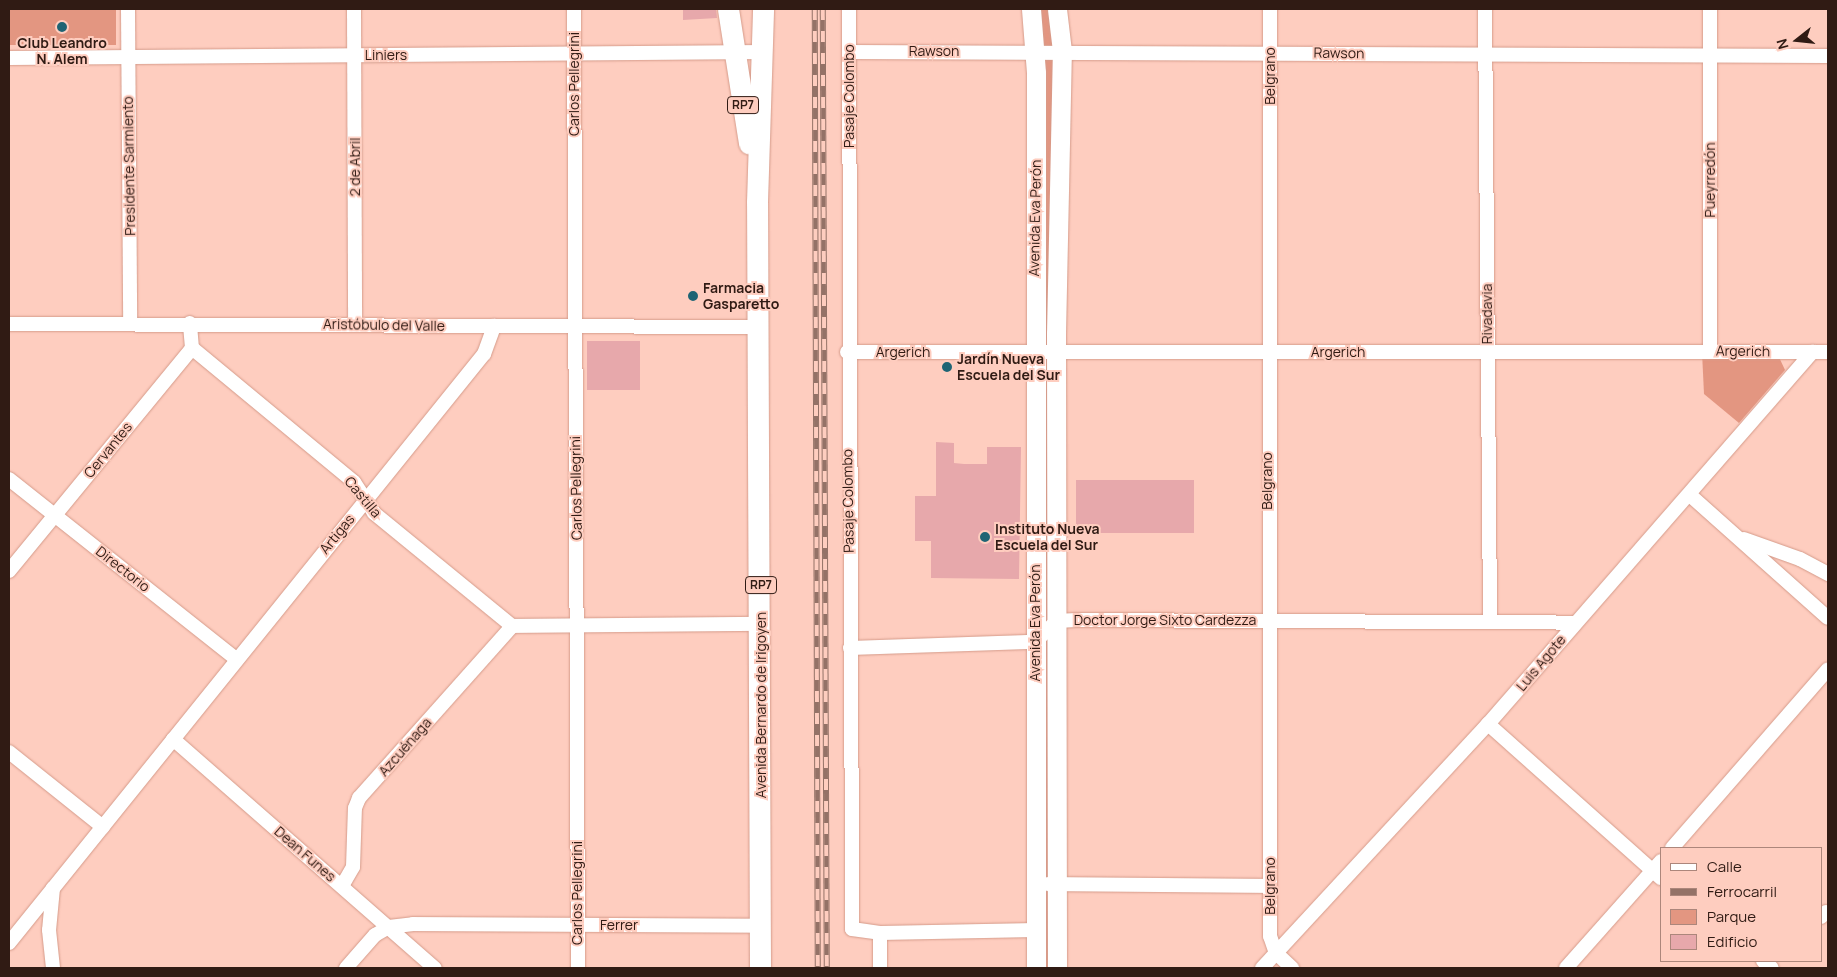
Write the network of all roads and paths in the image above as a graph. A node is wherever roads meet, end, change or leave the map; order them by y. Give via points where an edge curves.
1 (128, 9) edge
2 (354, 9) edge
3 (574, 9) edge
4 (728, 9) edge
5 (763, 9) edge
6 (849, 9) edge
7 (1030, 9) edge
8 (1057, 9) edge
9 (1270, 9) edge
10 (1485, 9) edge
11 (1710, 9) edge
12 (1036, 50) junction
13 (1062, 51) junction
14 (764, 52) junction
15 (849, 52) junction
16 (1271, 52) junction
17 (574, 54) junction
18 (355, 56) junction
19 (735, 56) junction
20 (1485, 56) junction
21 (1710, 56) junction
22 (1828, 56) edge
23 (9, 58) edge
24 (128, 58) junction
25 (757, 202) junction
26 (130, 323) junction
27 (190, 323) junction
28 (9, 324) edge
29 (355, 324) junction
30 (494, 326) junction
31 (574, 327) junction
32 (760, 327) junction
33 (192, 348) junction
34 (1710, 351) junction
35 (847, 352) junction
36 (1033, 352) junction
37 (1267, 352) junction
38 (1487, 352) junction
39 (1813, 352) junction
40 (1828, 352) edge
41 (1056, 353) junction
42 (9, 479) edge
43 (1691, 496) junction
44 (365, 498) junction
45 (55, 515) junction
46 (1738, 538) junction
47 (9, 571) edge
48 (1828, 574) edge
49 (1828, 618) edge
50 (1268, 619) junction
51 (1490, 620) junction
52 (1057, 621) junction
53 (1575, 623) junction
54 (761, 624) junction
55 (577, 625) junction
56 (512, 626) junction
57 (1035, 642) junction
58 (850, 648) junction
59 (236, 659) junction
60 (1828, 668) edge
61 (1488, 724) junction
62 (174, 739) junction
63 (9, 752) edge
64 (102, 827) junction
65 (1673, 847) edge
66 (1658, 870) edge
67 (1036, 884) junction
68 (1057, 884) junction
69 (342, 886) junction
70 (1270, 886) junction
71 (53, 888) junction
72 (577, 925) junction
73 (759, 926) junction
74 (389, 927) junction
75 (1036, 930) junction
76 (880, 933) junction
77 (9, 943) edge
78 (1276, 953) junction
79 (53, 968) edge
80 (346, 968) edge
81 (436, 968) edge
82 (578, 968) edge
83 (760, 968) edge
84 (880, 968) edge
85 (1036, 968) edge
86 (1057, 968) edge
87 (1262, 968) edge
88 (1292, 968) edge
89 (1566, 968) edge

1 - 24 street, Presidente Sarmiento
2 - 18 street, 2 de Abril
3 - 17 street, Carlos Pellegrini
4 - 19 main road, RP7
5 - 14 main road, RP7
6 - 15 street, Pasaje Colombo
7 - 12 street, Avenida Eva Perón
8 - 13 street, Avenida Eva Perón
9 - 16 street, Belgrano
10 - 20 street, Rivadavia
11 - 21 street, Pueyrredón
12 - 13 street, Rawson
12 - 15 street, Rawson
12 - 36 street, Avenida Eva Perón
13 - 16 street, Rawson
13 - 41 street, Avenida Eva Perón
14 - 19 street, Liniers
14 - 25 main road, RP7
15 - 35 street, Pasaje Colombo
16 - 20 street, Rawson
16 - 37 street, Belgrano
17 - 18 street, Liniers
17 - 19 street, Liniers
17 - 31 street, Carlos Pellegrini
18 - 24 street, Liniers
18 - 29 street, 2 de Abril
19 - 25 main road, RP7
20 - 21 street, Rawson
20 - 38 street, Rivadavia
21 - 22 street, Rawson
21 - 34 street, Pueyrredón
23 - 24 street, Liniers
24 - 26 street, Presidente Sarmiento
25 - 32 main road, Avenida Bernardo de Irigoyen / RP7
26 - 27 street, Aristóbulo del Valle
26 - 28 street, Aristóbulo del Valle
27 - 29 street, Aristóbulo del Valle
27 - 33 street
29 - 30 street, Aristóbulo del Valle
30 - 31 street, Aristóbulo del Valle
30 - 44 street, Artigas via 484,354
31 - 32 street, Aristóbulo del Valle
31 - 55 street, Carlos Pellegrini
32 - 54 main road, Avenida Bernardo de Irigoyen / RP7
33 - 44 street, Castilla via 354,482
33 - 45 street, Cervantes
34 - 38 street, Argerich
34 - 39 street, Argerich
35 - 36 street, Argerich
35 - 58 street, Pasaje Colombo
36 - 41 street, Argerich
36 - 57 street, Avenida Eva Perón
37 - 38 street, Argerich
37 - 41 street, Argerich
37 - 50 street, Belgrano
38 - 51 street, Rivadavia
39 - 40 street, Argerich
39 - 43 street, Luis Agote
41 - 52 street, Avenida Eva Perón
42 - 45 street, Directorio
43 - 46 street
43 - 53 street, Luis Agote
44 - 56 street, Castilla via 374,513
44 - 59 street, Artigas
45 - 47 street, Cervantes
45 - 59 street, Directorio
46 - 48 street via 1800,559
46 - 49 street
50 - 51 street, Doctor Jorge Sixto Cardezza
50 - 52 street, Doctor Jorge Sixto Cardezza
50 - 70 street, Belgrano
51 - 53 street, Doctor Jorge Sixto Cardezza
52 - 57 street, Doctor Jorge Sixto Cardezza
52 - 68 street, Avenida Eva Perón
53 - 61 street, Luis Agote
54 - 55 street
54 - 73 main road, Avenida Bernardo de Irigoyen / RP7
55 - 56 street
55 - 72 street, Carlos Pellegrini
56 - 69 street, Azcuénaga via 359,798 355,808 353,868
57 - 58 street
57 - 67 street, Avenida Eva Perón
58 - 76 street, Pasaje Colombo via 852,929
59 - 62 street, Artigas
60 - 65 street
61 - 66 street
61 - 78 street, Luis Agote
62 - 64 street, Artigas
62 - 69 street, Dean Funes
63 - 64 street
64 - 71 street, Artigas
66 - 89 street
67 - 68 street
67 - 75 street, Avenida Eva Perón
68 - 70 street
68 - 86 street, Avenida Eva Perón
69 - 74 street, Dean Funes
70 - 78 street, Belgrano via 1270,936
71 - 77 street, Artigas
71 - 79 street via 49,930
72 - 73 street, Ferrer
72 - 74 street, Ferrer
72 - 82 street, Carlos Pellegrini
73 - 83 main road, Avenida Bernardo de Irigoyen / RP7
74 - 80 street via 374,935
74 - 81 street, Dean Funes
75 - 76 street
75 - 85 street, Avenida Eva Perón
76 - 84 street
78 - 87 street, Luis Agote
78 - 88 street

